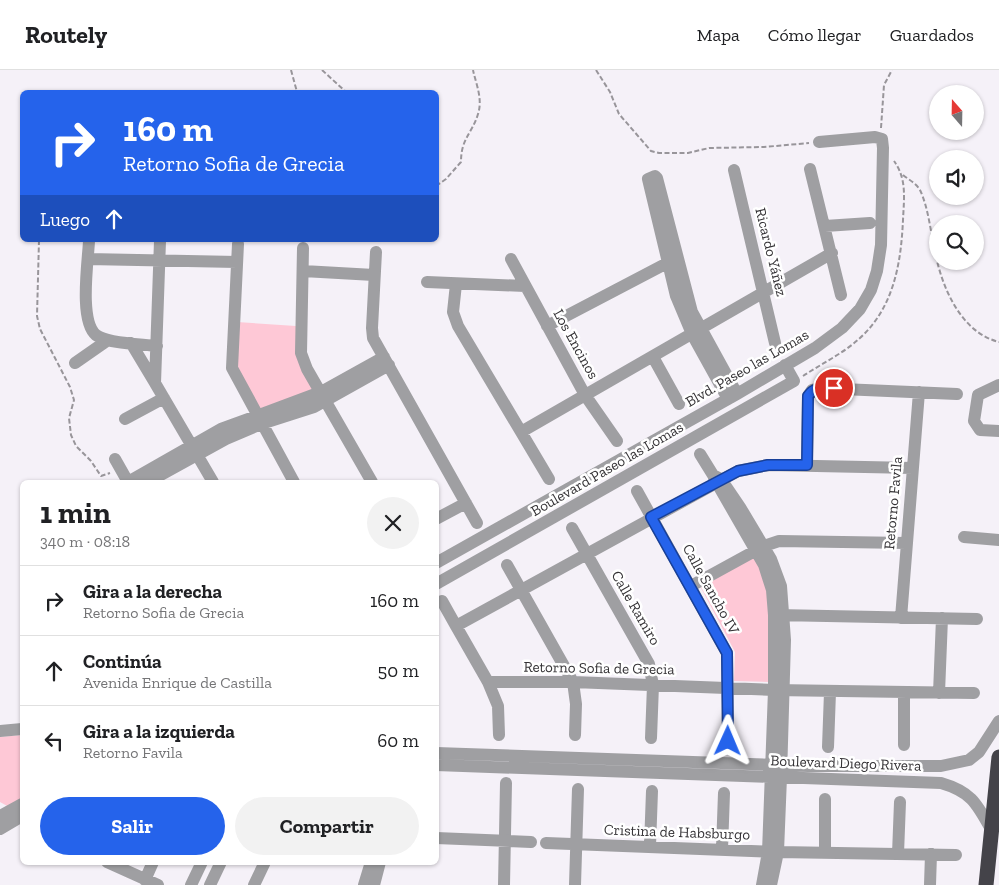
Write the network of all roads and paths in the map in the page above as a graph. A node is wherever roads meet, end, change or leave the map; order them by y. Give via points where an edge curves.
1 (291, 70) edge
2 (322, 70) edge
3 (473, 70) edge
4 (596, 70) edge
5 (892, 70) edge
6 (296, 90) edge
7 (344, 90) edge
8 (882, 139) junction
9 (819, 142) joint
10 (810, 169) dead end
11 (734, 170) dead end
12 (903, 175) dead end
13 (439, 184) edge
14 (870, 223) dead end
15 (825, 226) junction
16 (39, 242) edge
17 (89, 242) edge
18 (160, 242) edge
19 (238, 244) dead end
20 (303, 248) dead end
21 (376, 252) dead end
22 (832, 253) junction
23 (88, 259) junction
24 (511, 259) dead end
25 (160, 260) junction
26 (672, 260) junction
27 (237, 262) junction
28 (303, 270) junction
29 (374, 275) junction
30 (427, 282) dead end
31 (456, 284) junction
32 (525, 286) junction
33 (764, 292) junction
34 (841, 295) dead end
35 (547, 326) junction
36 (697, 332) junction
37 (108, 340) junction
38 (999, 342) edge
39 (131, 343) junction
40 (775, 343) dead end
41 (157, 346) junction
42 (653, 357) junction
43 (386, 361) junction
44 (75, 364) dead end
45 (785, 365) junction
46 (156, 383) junction
47 (999, 385) edge
48 (919, 392) junction
49 (957, 394) dead end
50 (585, 395) junction
51 (732, 396) junction
52 (323, 397) junction
53 (164, 398) junction
54 (679, 404) dead end
55 (125, 419) dead end
56 (258, 420) junction
57 (999, 430) edge
58 (521, 432) junction
59 (617, 441) dead end
60 (195, 449) junction
61 (700, 454) dead end
62 (117, 464) joint
63 (807, 465) junction
64 (913, 468) junction
65 (148, 478) edge
66 (550, 479) dead end
67 (716, 479) junction
68 (127, 480) edge
69 (212, 480) edge
70 (293, 480) edge
71 (371, 480) edge
72 (637, 491) dead end
73 (466, 502) junction
74 (524, 514) junction
75 (439, 517) edge
76 (651, 517) junction
77 (477, 523) dead end
78 (572, 528) dead end
79 (533, 530) junction
80 (964, 537) dead end
81 (999, 540) edge
82 (906, 543) junction
83 (760, 548) junction
84 (586, 554) junction
85 (439, 561) edge
86 (507, 565) dead end
87 (439, 582) edge
88 (690, 586) junction
89 (521, 590) junction
90 (442, 601) dead end
91 (779, 615) junction
92 (901, 618) junction
93 (942, 618) junction
94 (977, 618) dead end
95 (456, 626) junction
96 (488, 682) junction
97 (573, 682) junction
98 (653, 685) junction
99 (728, 689) junction
100 (778, 690) junction
101 (830, 692) junction
102 (904, 693) junction
103 (940, 693) junction
104 (974, 693) dead end
105 (999, 721) edge
106 (20, 729) edge
107 (0, 731) edge
108 (499, 735) dead end
109 (575, 735) dead end
110 (651, 738) dead end
111 (728, 741) dead end
112 (904, 745) dead end
113 (828, 747) dead end
114 (439, 753) edge
115 (999, 757) edge
116 (590, 758) junction
117 (439, 765) edge
118 (941, 766) junction
119 (589, 771) junction
120 (775, 771) junction
121 (506, 783) dead end
122 (941, 783) junction
123 (578, 789) dead end
124 (652, 791) dead end
125 (724, 793) dead end
126 (826, 799) dead end
127 (900, 802) dead end
128 (20, 805) edge
129 (1, 815) edge
130 (20, 820) edge
131 (0, 829) edge
132 (992, 830) junction
133 (439, 838) edge
134 (506, 841) junction
135 (531, 842) dead end
136 (546, 843) dead end
137 (575, 844) junction
138 (650, 846) junction
139 (722, 849) junction
140 (773, 852) junction
141 (825, 853) junction
142 (898, 854) junction
143 (931, 854) junction
144 (956, 855) dead end
145 (113, 865) edge
146 (152, 865) edge
147 (201, 865) edge
148 (220, 865) edge
149 (264, 865) edge
150 (370, 865) edge
151 (379, 865) edge
152 (145, 880) junction
153 (158, 885) edge
154 (191, 885) edge
155 (210, 885) edge
156 (254, 885) edge
157 (364, 885) edge
158 (374, 885) edge
159 (504, 885) edge
160 (575, 885) edge
161 (762, 885) edge
162 (772, 885) edge
163 (930, 885) edge
164 (986, 885) edge

1 - 6 path
2 - 7 path
3 - 13 path via 480,98 478,113 461,147 461,162
4 - 9 path via 619,114 651,150 659,153
5 - 8 path via 882,94
8 - 9 street
8 - 45 street, Blvd. Paseo las Lomas via 881,246 870,290 860,309 842,328
10 - 15 street
11 - 33 street, Ricardo Yáñez
12 - 38 path via 920,191 939,270 961,315 973,329
14 - 15 street
15 - 22 street
16 - 62 path via 37,316 74,400 70,434 101,476
17 - 23 street
18 - 25 street
19 - 27 street
20 - 28 street
21 - 29 street
22 - 33 street
22 - 34 street
23 - 25 street
23 - 37 street via 88,322 96,335
24 - 32 street, Los Encinos
25 - 27 street
25 - 41 street
26 - 26 street via 657,178 655,176 648,179
26 - 35 street
26 - 36 street via 676,296
27 - 56 street via 232,368
28 - 29 street
28 - 52 street via 300,346 307,369
29 - 43 street via 372,333
30 - 31 street
31 - 32 street
31 - 58 street via 455,319
32 - 35 street, Los Encinos
33 - 36 street
33 - 40 street, Ricardo Yáñez
35 - 50 street, Los Encinos
36 - 42 street
36 - 51 street
37 - 39 street
37 - 44 street
39 - 41 street
39 - 46 street
41 - 46 street
42 - 50 street
42 - 54 street
43 - 52 street
43 - 73 street
45 - 51 street, Blvd. Paseo las Lomas
45 - 79 street, Boulevard Paseo las Lomas via 794,381
46 - 53 street
47 - 57 street via 978,395 974,421 980,430
48 - 49 street
48 - 63 street via 812,390 808,396
48 - 64 street, Retorno Favila
50 - 58 street
50 - 59 street, Los Encinos
51 - 74 street, Blvd. Paseo las Lomas
52 - 56 street
52 - 71 street
53 - 55 street
53 - 60 street
56 - 60 street
56 - 70 street
58 - 66 street
60 - 65 street
60 - 69 street
61 - 67 street
62 - 68 street
63 - 64 street
63 - 67 street via 754,467
64 - 82 street, Retorno Favila
67 - 76 street
67 - 83 street
72 - 76 street, Calle Sancho IV
73 - 75 street
73 - 77 street
74 - 79 street
74 - 85 street, Blvd. Paseo las Lomas
76 - 84 street
76 - 88 street, Calle Sancho IV
78 - 84 street, Calle Ramiro
79 - 87 street, Boulevard Paseo las Lomas
80 - 81 street
82 - 83 street via 784,541
82 - 92 street, Retorno Favila
83 - 88 street
83 - 91 street via 781,586
84 - 89 street
84 - 98 street, Calle Ramiro via 649,664
86 - 89 street
88 - 99 street, Calle Sancho IV via 727,653
89 - 95 street
89 - 97 street
90 - 95 street
91 - 92 street
91 - 100 street
92 - 93 street
93 - 94 street
93 - 103 street
95 - 96 street
96 - 97 street, Retorno Sofia de Grecia
96 - 108 street via 498,706
97 - 98 street, Retorno Sofia de Grecia
97 - 109 street
98 - 99 street, Retorno Sofia de Grecia
98 - 110 street, Calle Ramiro
99 - 100 street, Retorno Sofia de Grecia
99 - 111 street, Calle Sancho IV
100 - 101 street, Retorno Sofia de Grecia
100 - 120 street
101 - 102 street, Retorno Sofia de Grecia
101 - 113 street
102 - 103 street, Retorno Sofia de Grecia
102 - 112 street
103 - 104 street, Retorno Sofia de Grecia
105 - 118 street, Boulevard Diego Rivera via 979,752 969,760
106 - 107 street
114 - 116 street, Boulevard Diego Rivera
115 - 132 highway
116 - 119 street
116 - 120 street, Boulevard Diego Rivera
117 - 119 street, Boulevard Diego Rivera
118 - 120 street, Boulevard Diego Rivera
118 - 122 street
119 - 120 street, Boulevard Diego Rivera
120 - 122 street, Boulevard Diego Rivera
120 - 140 street
121 - 134 street
122 - 132 street, Boulevard Diego Rivera via 969,794
123 - 137 street
124 - 138 street
125 - 139 street
126 - 141 street
127 - 142 street
128 - 129 street
129 - 130 street
130 - 131 street
132 - 164 highway
133 - 134 street
134 - 135 street
134 - 159 street
136 - 137 street, Cristina de Habsburgo
137 - 138 street, Cristina de Habsburgo
137 - 160 street
138 - 139 street, Cristina de Habsburgo
139 - 140 street, Cristina de Habsburgo
140 - 141 street, Cristina de Habsburgo
140 - 161 street
140 - 162 street
141 - 142 street, Cristina de Habsburgo
142 - 143 street, Cristina de Habsburgo
143 - 144 street, Cristina de Habsburgo
143 - 163 street
145 - 152 street
146 - 152 street
147 - 154 street
148 - 155 street
149 - 156 street
150 - 157 street
151 - 158 street
152 - 153 street

